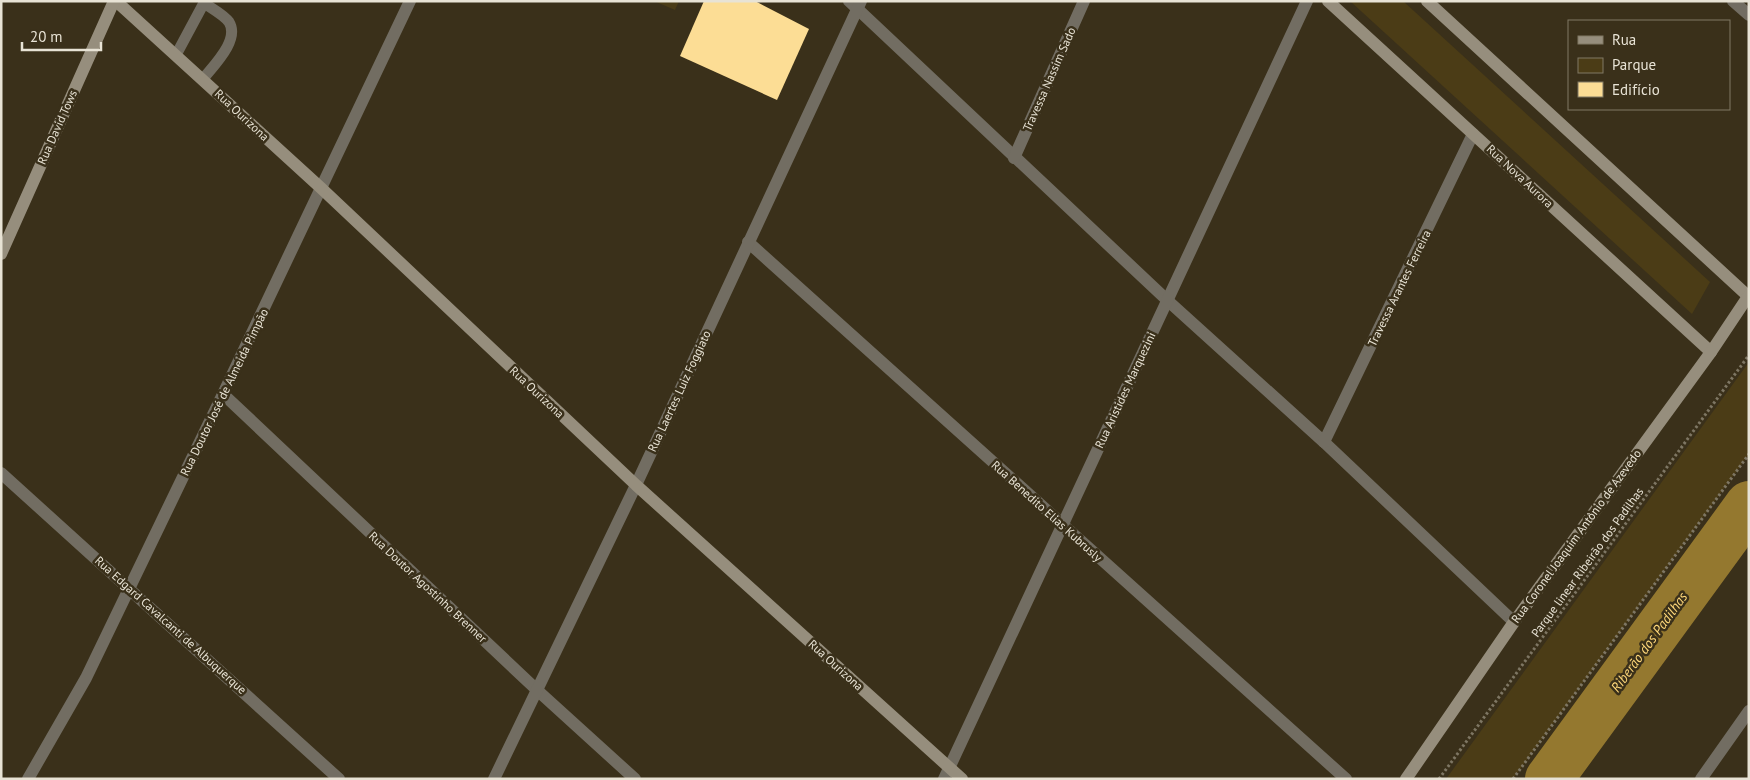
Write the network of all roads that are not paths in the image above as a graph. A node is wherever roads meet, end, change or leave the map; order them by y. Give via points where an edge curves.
1 (115, 1) edge
2 (410, 1) edge
3 (1084, 1) edge
4 (1307, 1) edge
5 (1328, 1) edge
6 (1427, 1) edge
7 (1734, 1) edge
8 (204, 2) edge
9 (856, 4) edge
10 (1749, 15) edge
11 (176, 55) junction
12 (203, 79) junction
13 (1473, 134) junction
14 (1014, 158) junction
15 (321, 188) junction
16 (748, 242) junction
17 (1, 254) edge
18 (1748, 296) edge
19 (1167, 300) junction
20 (1711, 352) junction
21 (223, 394) junction
22 (1324, 442) junction
23 (1, 473) edge
24 (636, 485) junction
25 (1062, 525) junction
26 (130, 588) junction
27 (1514, 622) junction
28 (537, 690) junction
29 (1749, 711) edge
30 (946, 773) edge
31 (28, 779) edge
32 (339, 779) edge
33 (494, 779) edge
34 (635, 779) edge
35 (962, 779) edge
36 (1346, 779) edge
37 (1406, 779) edge
38 (1701, 779) edge

1 - 11 main road, Rua Ourizona
1 - 17 main road, Rua David Tows
2 - 15 street, Rua Doutor José de Almeida Pimpão
3 - 14 street, Travessa Nassim Sado
4 - 19 street, Rua Aristides Marquezini
5 - 13 main road, Rua Nova Aurora
6 - 18 main road
7 - 10 street
8 - 11 lane
8 - 12 lane via 228,20 232,32 230,43
9 - 14 street
9 - 16 street, Rua Laertes Luiz Foggiato
11 - 12 main road, Rua Ourizona
12 - 15 main road, Rua Ourizona
13 - 20 main road, Rua Nova Aurora
13 - 22 street, Travessa Arantes Ferreira
14 - 19 street
15 - 21 street, Rua Doutor José de Almeida Pimpão
15 - 24 main road, Rua Ourizona
16 - 24 street, Rua Laertes Luiz Foggiato
16 - 25 street, Rua Benedito Elias Kubrusly
18 - 20 main road, Rua Coronel Joaquim Antônio de Azevedo
19 - 22 street
19 - 25 street, Rua Aristides Marquezini
20 - 27 main road, Rua Coronel Joaquim Antônio de Azevedo
21 - 26 street, Rua Doutor José de Almeida Pimpão
21 - 28 street, Rua Doutor Agostinho Brenner
22 - 27 street
23 - 26 street, Rua Edgard Cavalcanti de Albuquerque
24 - 28 street, Rua Laertes Luiz Foggiato
24 - 30 main road, Rua Ourizona
25 - 30 street, Rua Aristides Marquezini
25 - 36 street, Rua Benedito Elias Kubrusly
26 - 31 street, Rua Doutor José de Almeida Pimpão via 86,678
26 - 32 street, Rua Edgard Cavalcanti de Albuquerque
27 - 37 main road, Rua Coronel Joaquim Antônio de Azevedo
28 - 33 street, Rua Laertes Luiz Foggiato
28 - 34 street, Rua Doutor Agostinho Brenner
29 - 38 street
30 - 35 main road, Rua Ourizona

